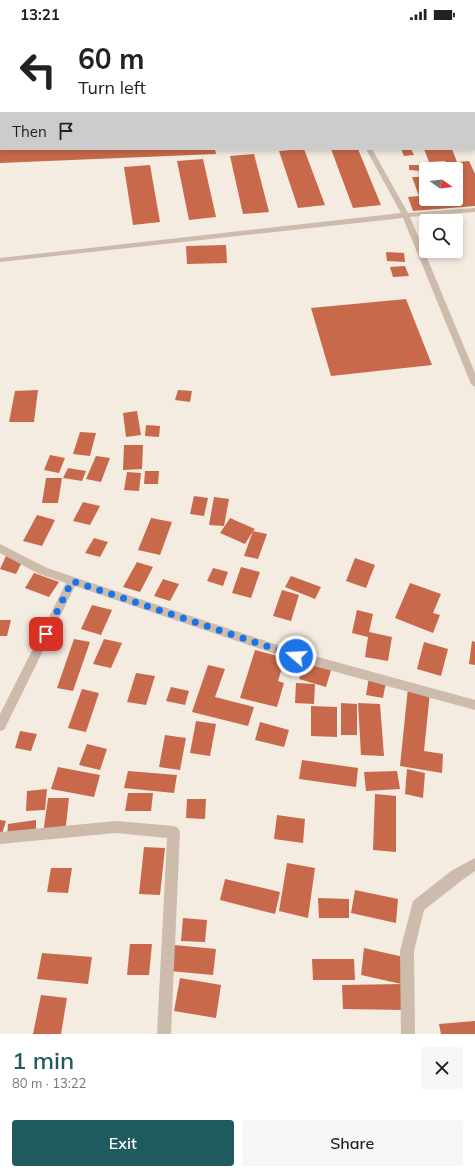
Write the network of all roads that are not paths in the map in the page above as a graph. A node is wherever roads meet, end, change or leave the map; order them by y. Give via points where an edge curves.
1 (370, 150) edge
2 (475, 210) edge
3 (406, 215) junction
4 (0, 260) edge
5 (475, 384) edge
6 (0, 548) edge
7 (72, 581) junction
8 (475, 705) edge
9 (0, 726) edge
10 (0, 838) edge
11 (475, 864) edge
12 (164, 1034) edge
13 (408, 1034) edge

1 - 3 street
2 - 3 street
3 - 4 street
3 - 5 street
6 - 7 street via 43,571
7 - 8 street via 296,656
7 - 9 street
10 - 12 street via 116,827 174,832
11 - 13 street via 418,906 407,951

